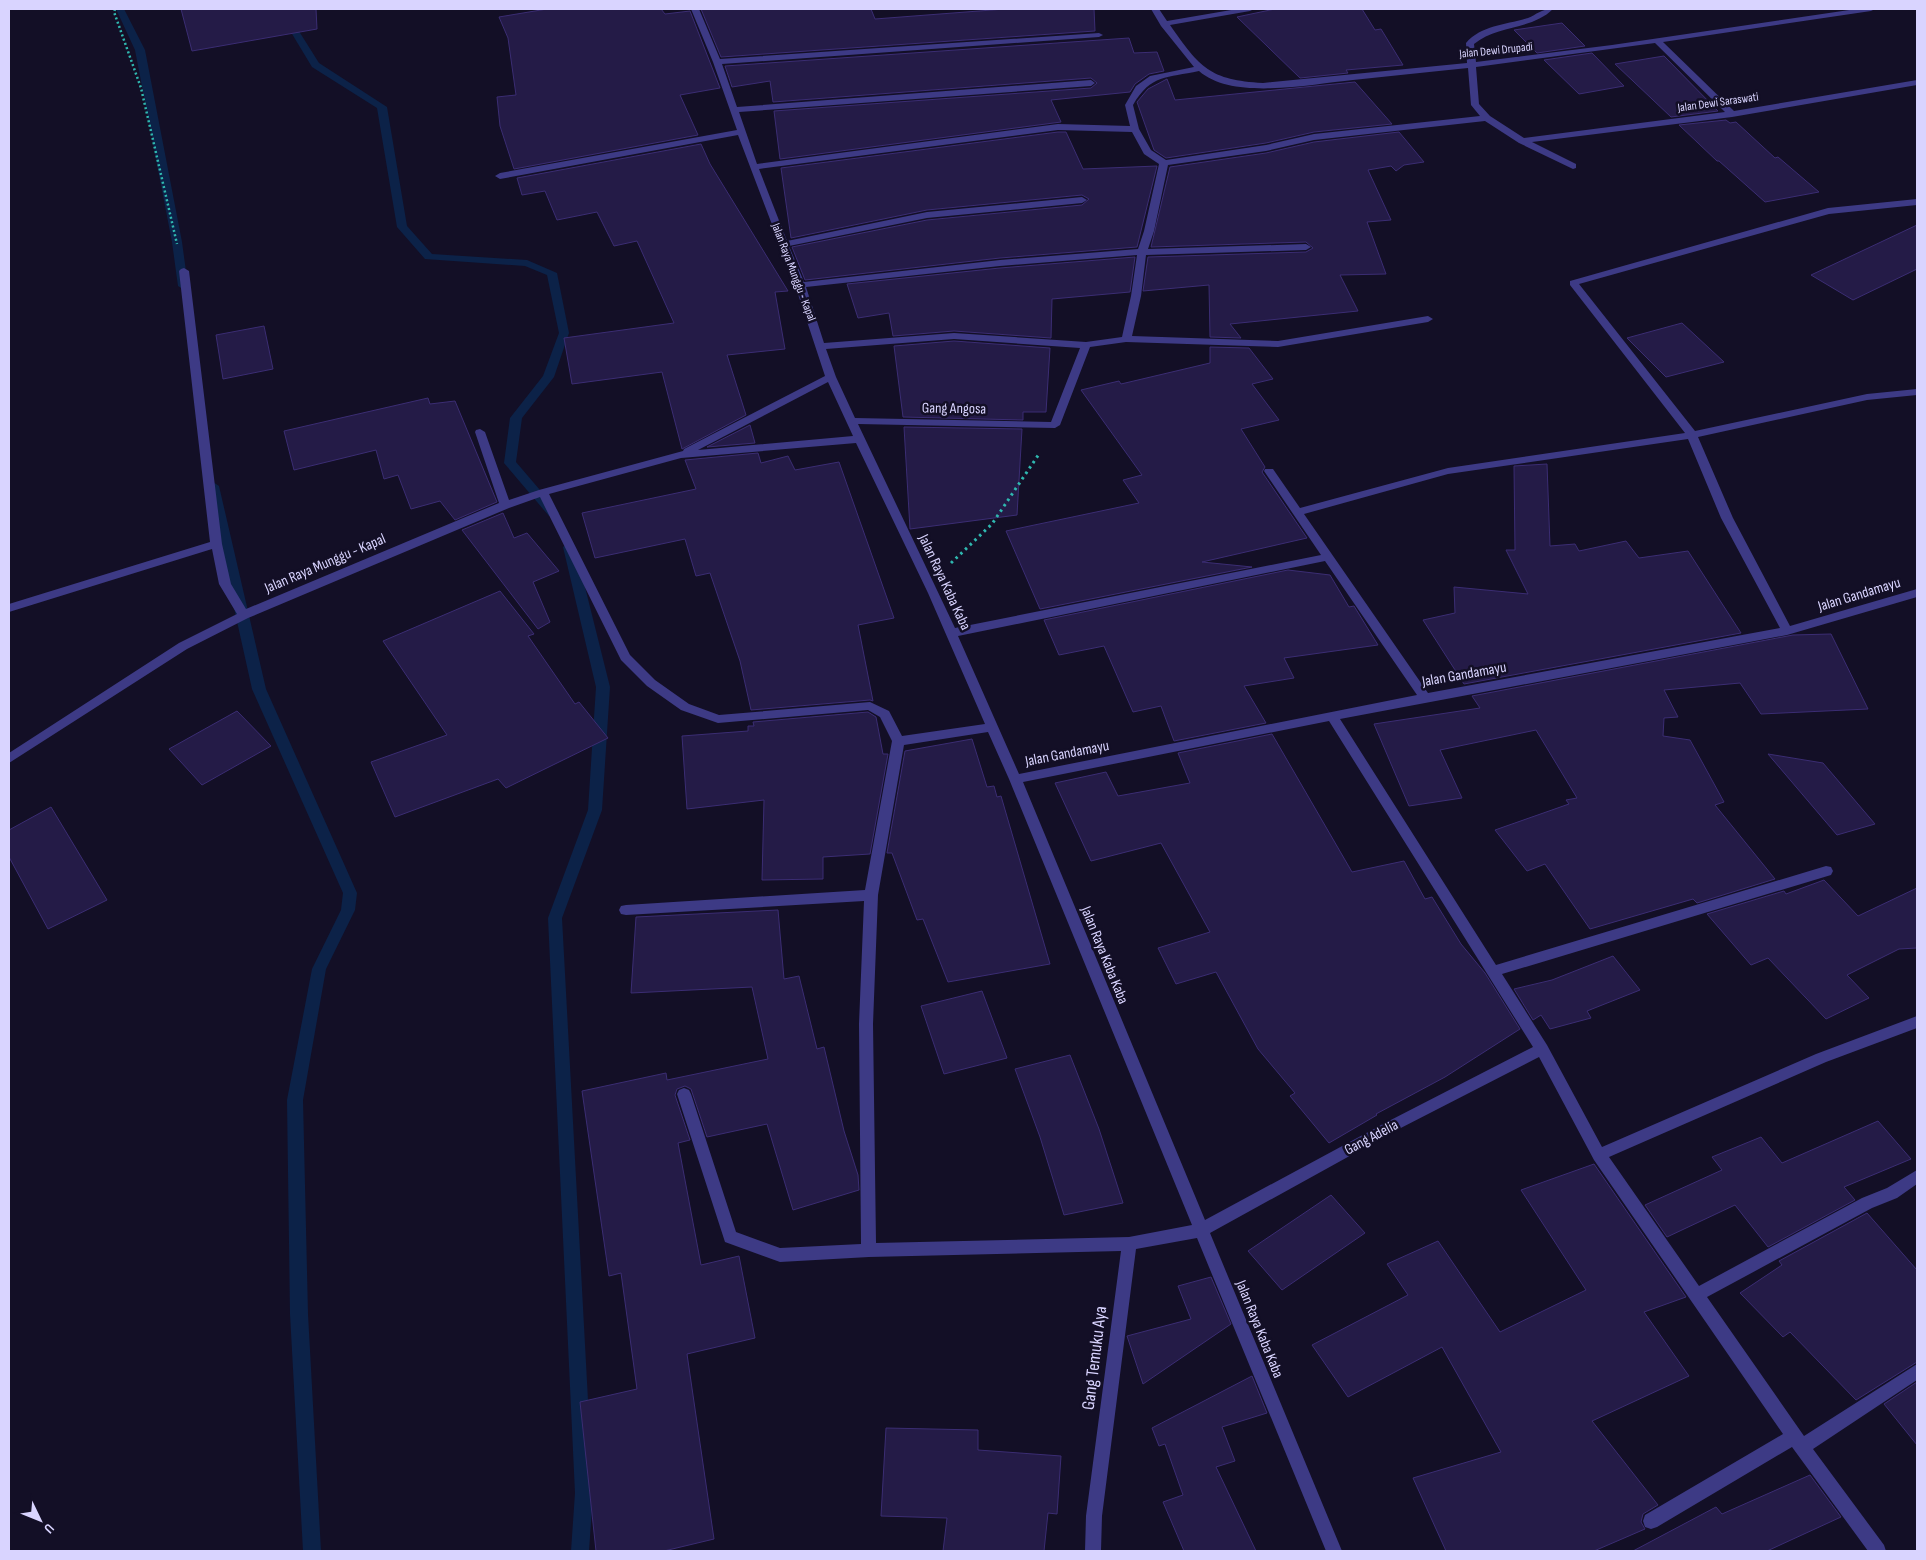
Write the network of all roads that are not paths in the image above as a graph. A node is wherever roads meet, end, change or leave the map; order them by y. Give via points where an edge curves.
1 (696, 9) edge
2 (1155, 9) edge
3 (1250, 9) edge
4 (1549, 9) edge
5 (1871, 9) edge
6 (1164, 24) junction
7 (1099, 36) dead end
8 (1656, 40) junction
9 (717, 62) junction
10 (1472, 66) junction
11 (1200, 68) junction
12 (1917, 83) edge
13 (1091, 84) dead end
14 (734, 110) junction
15 (1732, 114) junction
16 (1487, 118) junction
17 (1131, 129) junction
18 (741, 132) junction
19 (1522, 141) junction
20 (1164, 163) junction
21 (1573, 166) dead end
22 (754, 167) junction
23 (500, 176) dead end
24 (1082, 200) dead end
25 (1917, 202) edge
26 (785, 244) junction
27 (1306, 247) dead end
28 (1142, 252) junction
29 (184, 271) road end
30 (800, 285) junction
31 (1428, 319) dead end
32 (1126, 338) junction
33 (1090, 343) junction
34 (822, 346) junction
35 (831, 377) junction
36 (1917, 392) edge
37 (853, 421) junction
38 (480, 432) dead end
39 (1692, 435) junction
40 (861, 439) junction
41 (681, 454) junction
42 (1269, 471) dead end
43 (543, 492) junction
44 (505, 505) junction
45 (1297, 512) junction
46 (216, 544) junction
47 (1328, 557) junction
48 (1917, 593) edge
49 (9, 608) edge
50 (241, 616) junction
51 (1787, 631) junction
52 (951, 633) junction
53 (1425, 698) junction
54 (1332, 716) junction
55 (992, 727) junction
56 (898, 740) junction
57 (9, 759) edge
58 (1016, 780) junction
59 (1826, 871) dead end
60 (871, 895) junction
61 (626, 910) dead end
62 (1495, 971) junction
63 (1917, 1022) edge
64 (1542, 1049) junction
65 (684, 1094) dead end
66 (1599, 1155) junction
67 (1917, 1176) edge
68 (1202, 1230) junction
69 (1129, 1244) junction
70 (869, 1250) junction
71 (1696, 1295) junction
72 (1917, 1371) edge
73 (1798, 1442) junction
74 (1651, 1521) dead end
75 (1093, 1551) edge
76 (1334, 1551) edge
77 (1878, 1551) edge

1 - 9 street, Jalan Raya Munggu - Kapal
2 - 6 street, Jalan Dewi Drupadi
3 - 6 street
4 - 10 street via 1527,20 1477,36 1470,43
5 - 8 street, Jalan Dewi Drupadi
6 - 11 street, Jalan Dewi Drupadi
7 - 9 street
8 - 10 street, Jalan Dewi Drupadi
8 - 15 street
9 - 14 street, Jalan Raya Munggu - Kapal
10 - 11 street, Jalan Dewi Drupadi via 1247,84 1213,77
10 - 16 street via 1475,105
11 - 17 street via 1153,78 1139,88 1129,105
12 - 15 street, Jalan Dewi Saraswati
13 - 14 street
14 - 18 street, Jalan Raya Munggu - Kapal
15 - 19 street, Jalan Dewi Saraswati
16 - 19 street
16 - 20 street via 1314,137 1266,148
17 - 20 street via 1147,152
17 - 22 street via 1058,127
18 - 22 street, Jalan Raya Munggu - Kapal
18 - 23 street
19 - 21 street
20 - 28 street
22 - 26 street, Jalan Raya Munggu - Kapal
24 - 26 street via 927,215
25 - 39 street via 1828,211 1573,283
26 - 30 street, Jalan Raya Munggu - Kapal
27 - 28 street
28 - 30 street via 1000,263
28 - 32 street
29 - 46 street
30 - 34 street, Jalan Raya Munggu - Kapal
31 - 32 street via 1278,344
32 - 33 street
33 - 34 street via 954,336
33 - 37 street, Gang Angosa via 1055,425
34 - 35 street, Jalan Raya Munggu - Kapal
35 - 37 street, Jalan Raya Kaba Kaba
35 - 41 street, Jalan Raya Munggu - Kapal
36 - 39 street via 1867,397
37 - 40 street, Jalan Raya Kaba Kaba
38 - 44 street
39 - 45 street via 1448,471
39 - 51 street via 1726,518
40 - 41 street, Jalan Raya Munggu - Kapal
40 - 52 street, Jalan Raya Kaba Kaba
41 - 43 street, Jalan Raya Munggu - Kapal
42 - 45 street
43 - 44 street, Jalan Raya Munggu - Kapal
43 - 56 street via 625,657 652,683 685,707 718,719 870,706 885,714
44 - 50 street, Jalan Raya Munggu - Kapal
45 - 47 street
46 - 49 street
46 - 50 street via 226,584
47 - 52 street
47 - 53 street
48 - 51 street, Jalan Gandamayu
50 - 57 street, Jalan Raya Munggu - Kapal via 183,646
51 - 53 street, Jalan Gandamayu
52 - 55 street, Jalan Raya Kaba Kaba
53 - 54 street, Jalan Gandamayu
54 - 58 street, Jalan Gandamayu
54 - 62 street
55 - 56 street
55 - 58 street, Jalan Raya Kaba Kaba
56 - 60 street
58 - 68 street, Jalan Raya Kaba Kaba
59 - 62 street
60 - 61 street
60 - 70 street via 866,1024
62 - 64 street
63 - 66 street via 1821,1058
64 - 66 street
64 - 68 street, Gang Adelia via 1388,1128
65 - 70 street via 730,1237 780,1255
66 - 71 street
67 - 71 street
68 - 69 street
68 - 76 street, Jalan Raya Kaba Kaba
69 - 70 street
69 - 75 street, Gang Temuku Aya via 1094,1516
71 - 73 street
72 - 73 street
73 - 74 street
73 - 77 street

